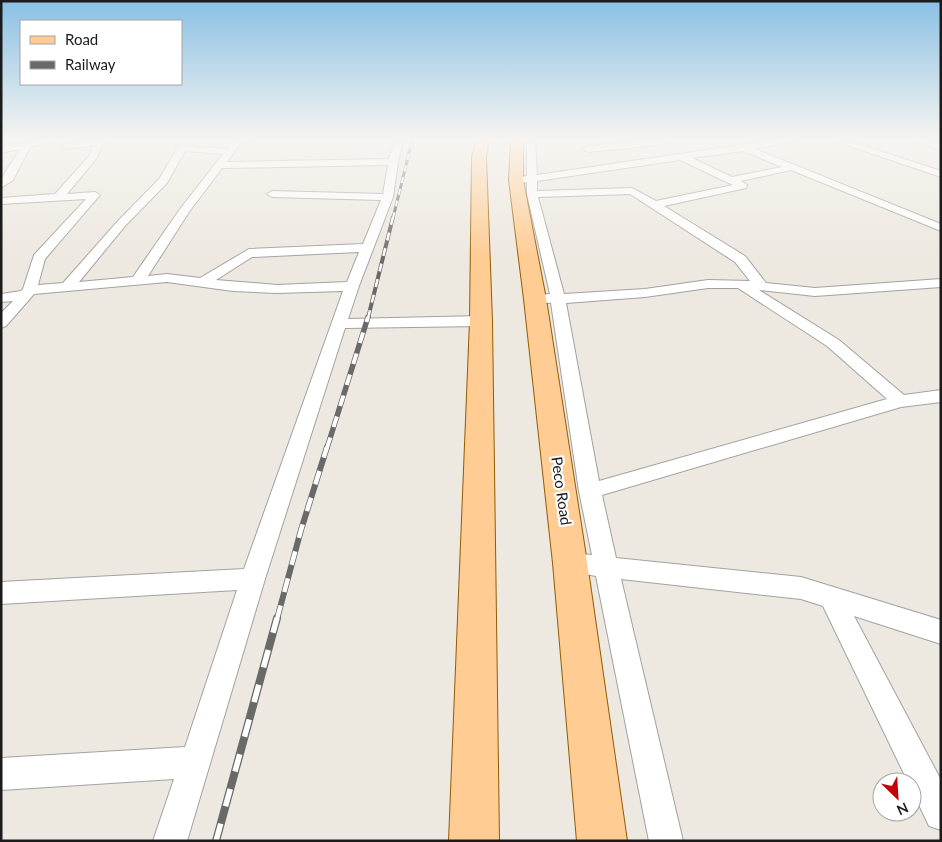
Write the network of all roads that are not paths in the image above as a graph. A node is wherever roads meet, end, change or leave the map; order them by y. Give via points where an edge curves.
1 (73, 180) edge
2 (163, 180) edge
3 (207, 180) edge
4 (390, 180) edge
5 (479, 180) edge
6 (524, 180) edge
7 (536, 180) edge
8 (731, 180) edge
9 (827, 180) edge
10 (526, 185) junction
11 (272, 194) dead end
12 (58, 197) junction
13 (388, 197) junction
14 (21, 198) junction
15 (1, 201) edge
16 (655, 205) junction
17 (1, 214) edge
18 (941, 228) edge
19 (368, 248) junction
20 (138, 280) junction
21 (204, 282) junction
22 (941, 283) edge
23 (740, 284) junction
24 (68, 286) junction
25 (352, 286) junction
26 (761, 286) junction
27 (28, 292) junction
28 (1, 298) edge
29 (546, 299) junction
30 (481, 321) junction
31 (1, 323) edge
32 (340, 324) junction
33 (941, 396) edge
34 (900, 401) junction
35 (590, 491) junction
36 (570, 563) junction
37 (608, 568) junction
38 (253, 579) junction
39 (1, 593) edge
40 (832, 598) junction
41 (941, 632) edge
42 (195, 762) junction
43 (1, 774) edge
44 (941, 814) edge
45 (170, 841) edge
46 (474, 841) edge
47 (602, 841) edge
48 (666, 841) edge

1 - 12 street
2 - 24 street
3 - 20 street
4 - 13 street
5 - 30 main road, Peco Road
6 - 10 main road, Peco Road
7 - 10 street
8 - 16 street via 743,186
9 - 18 street
10 - 16 street via 632,191
10 - 29 main road, Peco Road
11 - 13 street
12 - 14 street
12 - 27 street via 95,195 39,258
13 - 19 street
14 - 15 street
14 - 17 street
16 - 26 street via 740,258
19 - 21 street via 251,247
19 - 25 street
20 - 21 street via 167,278
20 - 24 street
21 - 25 street via 277,289
22 - 26 street via 815,292
23 - 26 street
23 - 29 street via 708,284 645,294
23 - 34 street via 832,343
24 - 27 street
25 - 32 street
27 - 28 street
27 - 31 street
29 - 35 street
29 - 36 main road, Peco Road
30 - 32 street
30 - 46 main road, Peco Road
32 - 38 street
33 - 34 street
34 - 35 street
35 - 37 street
36 - 37 street
36 - 47 main road, Peco Road
37 - 40 street via 801,588
37 - 48 street
38 - 39 street
38 - 42 street
40 - 41 street
40 - 44 street
42 - 43 street
42 - 45 street

